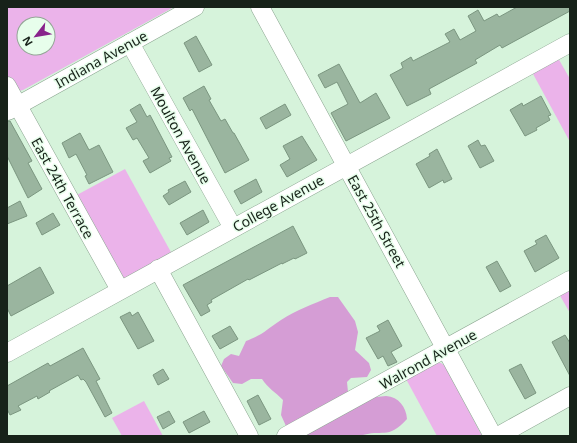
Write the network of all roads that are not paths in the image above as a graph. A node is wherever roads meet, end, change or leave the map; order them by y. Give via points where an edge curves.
1 (195, 7) edge
2 (260, 7) edge
3 (130, 43) junction
4 (570, 43) edge
5 (7, 86) edge
6 (12, 108) edge
7 (347, 166) junction
8 (233, 228) junction
9 (158, 269) junction
10 (570, 280) edge
11 (120, 290) junction
12 (446, 349) junction
13 (7, 353) edge
14 (570, 396) edge
15 (249, 436) edge
16 (286, 436) edge
17 (493, 436) edge
18 (498, 436) edge

1 - 3 street, Indiana Avenue
2 - 7 street, East 25th Street
3 - 6 street, Indiana Avenue
3 - 8 street, Moulton Avenue
4 - 7 street, College Avenue
5 - 6 street, East 24th Terrace
6 - 11 street, East 24th Terrace
7 - 8 street, College Avenue
7 - 12 street, East 25th Street
8 - 9 street, College Avenue
9 - 11 street, College Avenue
9 - 15 street
10 - 12 street, Walrond Avenue
11 - 13 street, College Avenue
12 - 16 street, Walrond Avenue
12 - 17 street, East 25th Street
14 - 18 street

